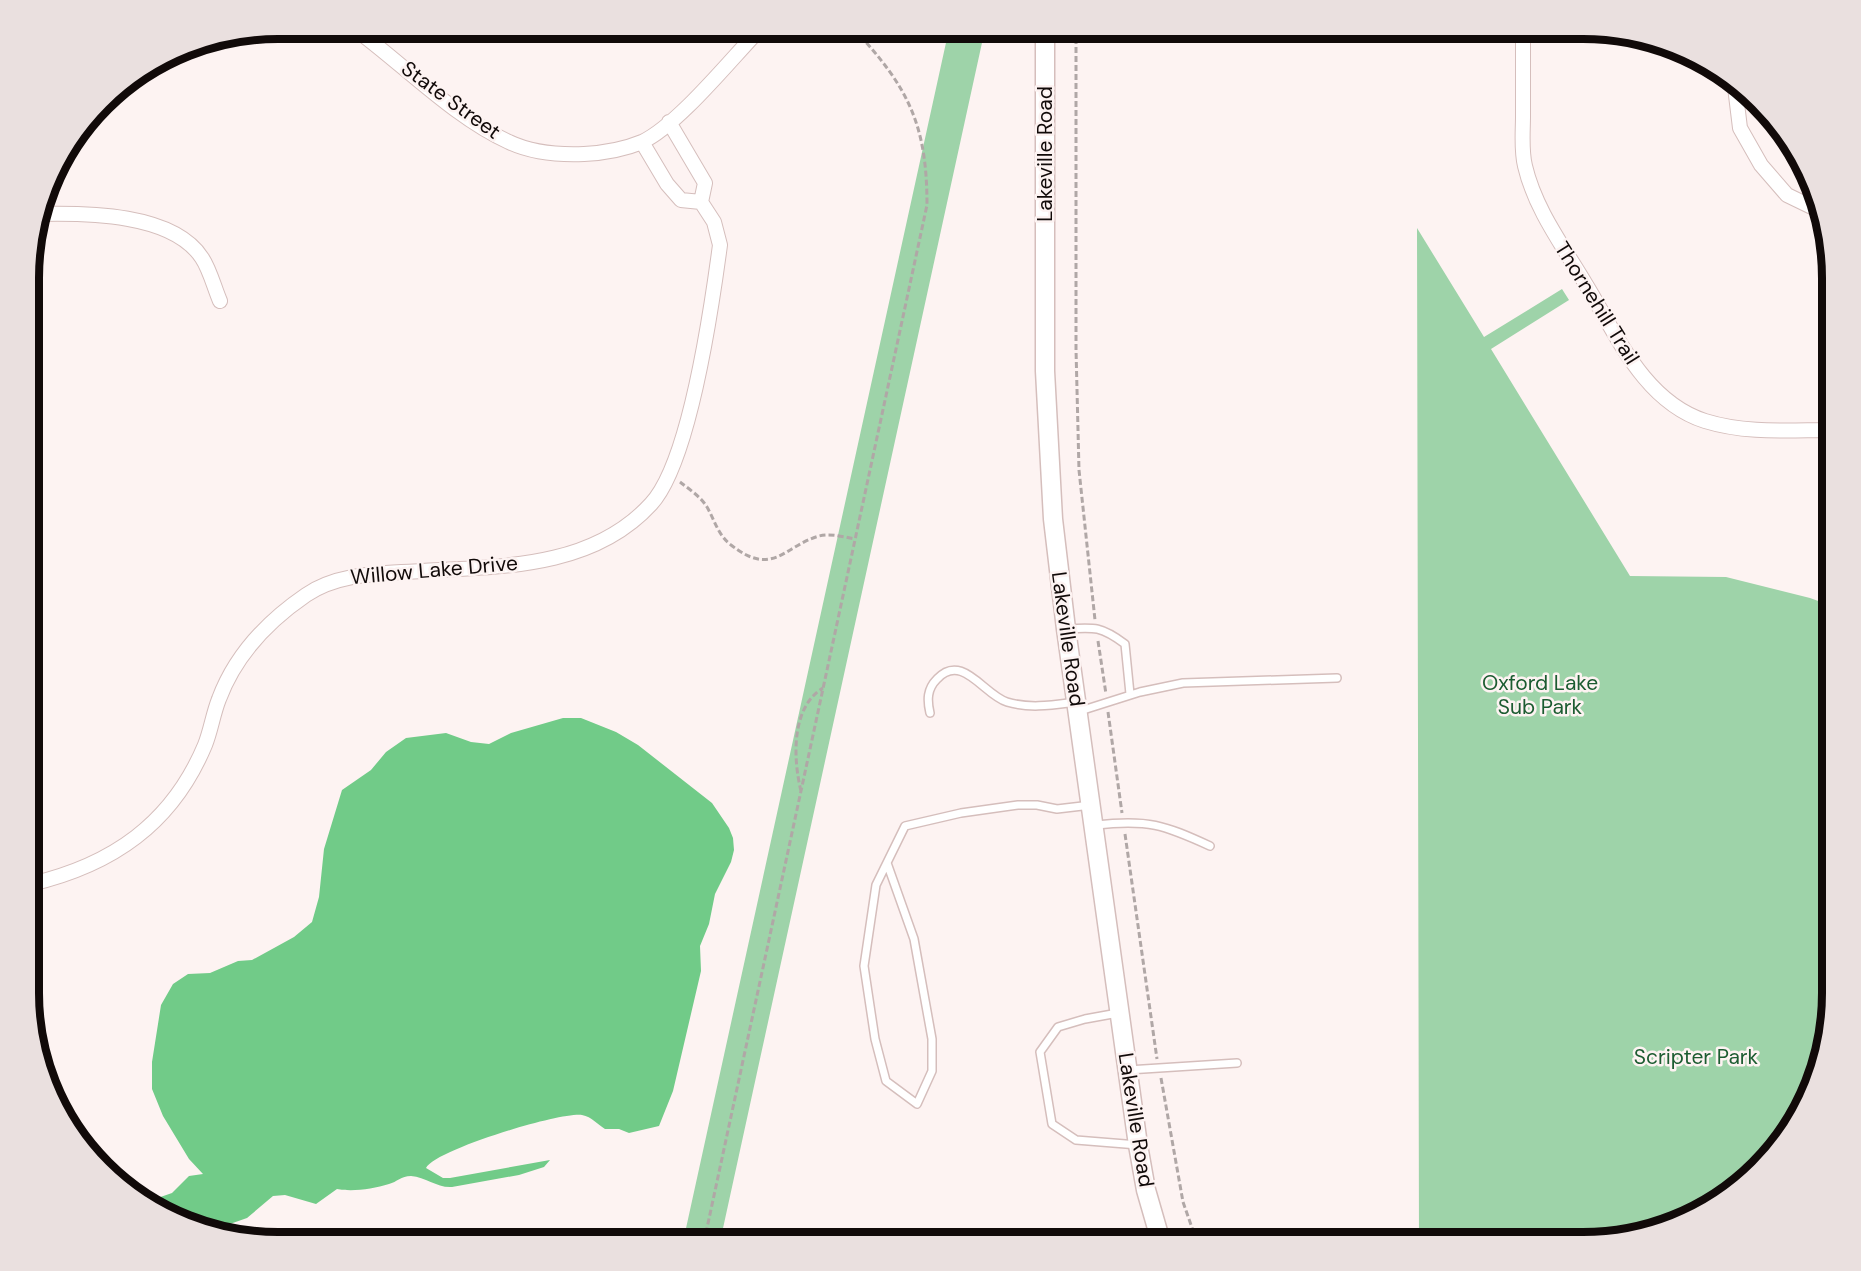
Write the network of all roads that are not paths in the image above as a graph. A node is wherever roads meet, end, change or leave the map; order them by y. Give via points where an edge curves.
1 (369, 39) edge
2 (750, 39) edge
3 (1045, 39) edge
4 (1523, 39) edge
5 (1736, 94) edge
6 (669, 123) junction
7 (642, 141) junction
8 (701, 201) junction
9 (1811, 207) edge
10 (48, 214) edge
11 (220, 301) dead end
12 (1822, 430) edge
13 (1066, 629) junction
14 (1336, 678) dead end
15 (1130, 694) junction
16 (1077, 707) junction
17 (930, 713) dead end
18 (1090, 805) junction
19 (1093, 825) junction
20 (1210, 846) dead end
21 (887, 863) junction
22 (39, 882) edge
23 (1120, 1013) junction
24 (1237, 1063) dead end
25 (1128, 1070) junction
26 (1138, 1145) junction
27 (1158, 1232) edge

1 - 7 street, State Street via 451,105 510,143 543,152 572,154 601,153
2 - 6 street, State Street
3 - 13 main road, Lakeville Road via 1046,405 1053,519
4 - 12 street, Thornehill Trail via 1524,164 1532,190 1611,332 1638,370 1662,397 1703,420 1752,431
5 - 9 street via 1740,128 1761,165 1787,195
6 - 7 street, State Street
6 - 8 street, Willow Lake Drive via 705,183
7 - 8 street via 681,200
8 - 22 street, Willow Lake Drive via 714,222 720,245 694,387 675,464 652,503 602,543 569,555 336,579 306,594 261,632 238,660 219,699 206,744 185,785 156,820 126,846 95,864
10 - 11 street via 120,216 163,229 201,256
13 - 15 lane via 1096,627 1125,644
13 - 16 main road, Lakeville Road
14 - 15 lane via 1183,683
15 - 16 lane
16 - 17 lane via 1006,702 974,677 950,670 937,678 928,692
16 - 18 main road, Lakeville Road
18 - 19 main road, Lakeville Road
18 - 21 lane via 1057,809 1018,805 905,826
19 - 20 lane via 1164,825
19 - 23 main road, Lakeville Road
21 - 21 lane via 876,885 864,966 886,1081 917,1104 932,1071 932,1039 914,939
23 - 25 main road, Lakeville Road
23 - 26 lane via 1058,1027 1040,1053 1052,1124 1076,1140
24 - 25 lane
25 - 26 main road, Lakeville Road
26 - 27 main road, Lakeville Road

